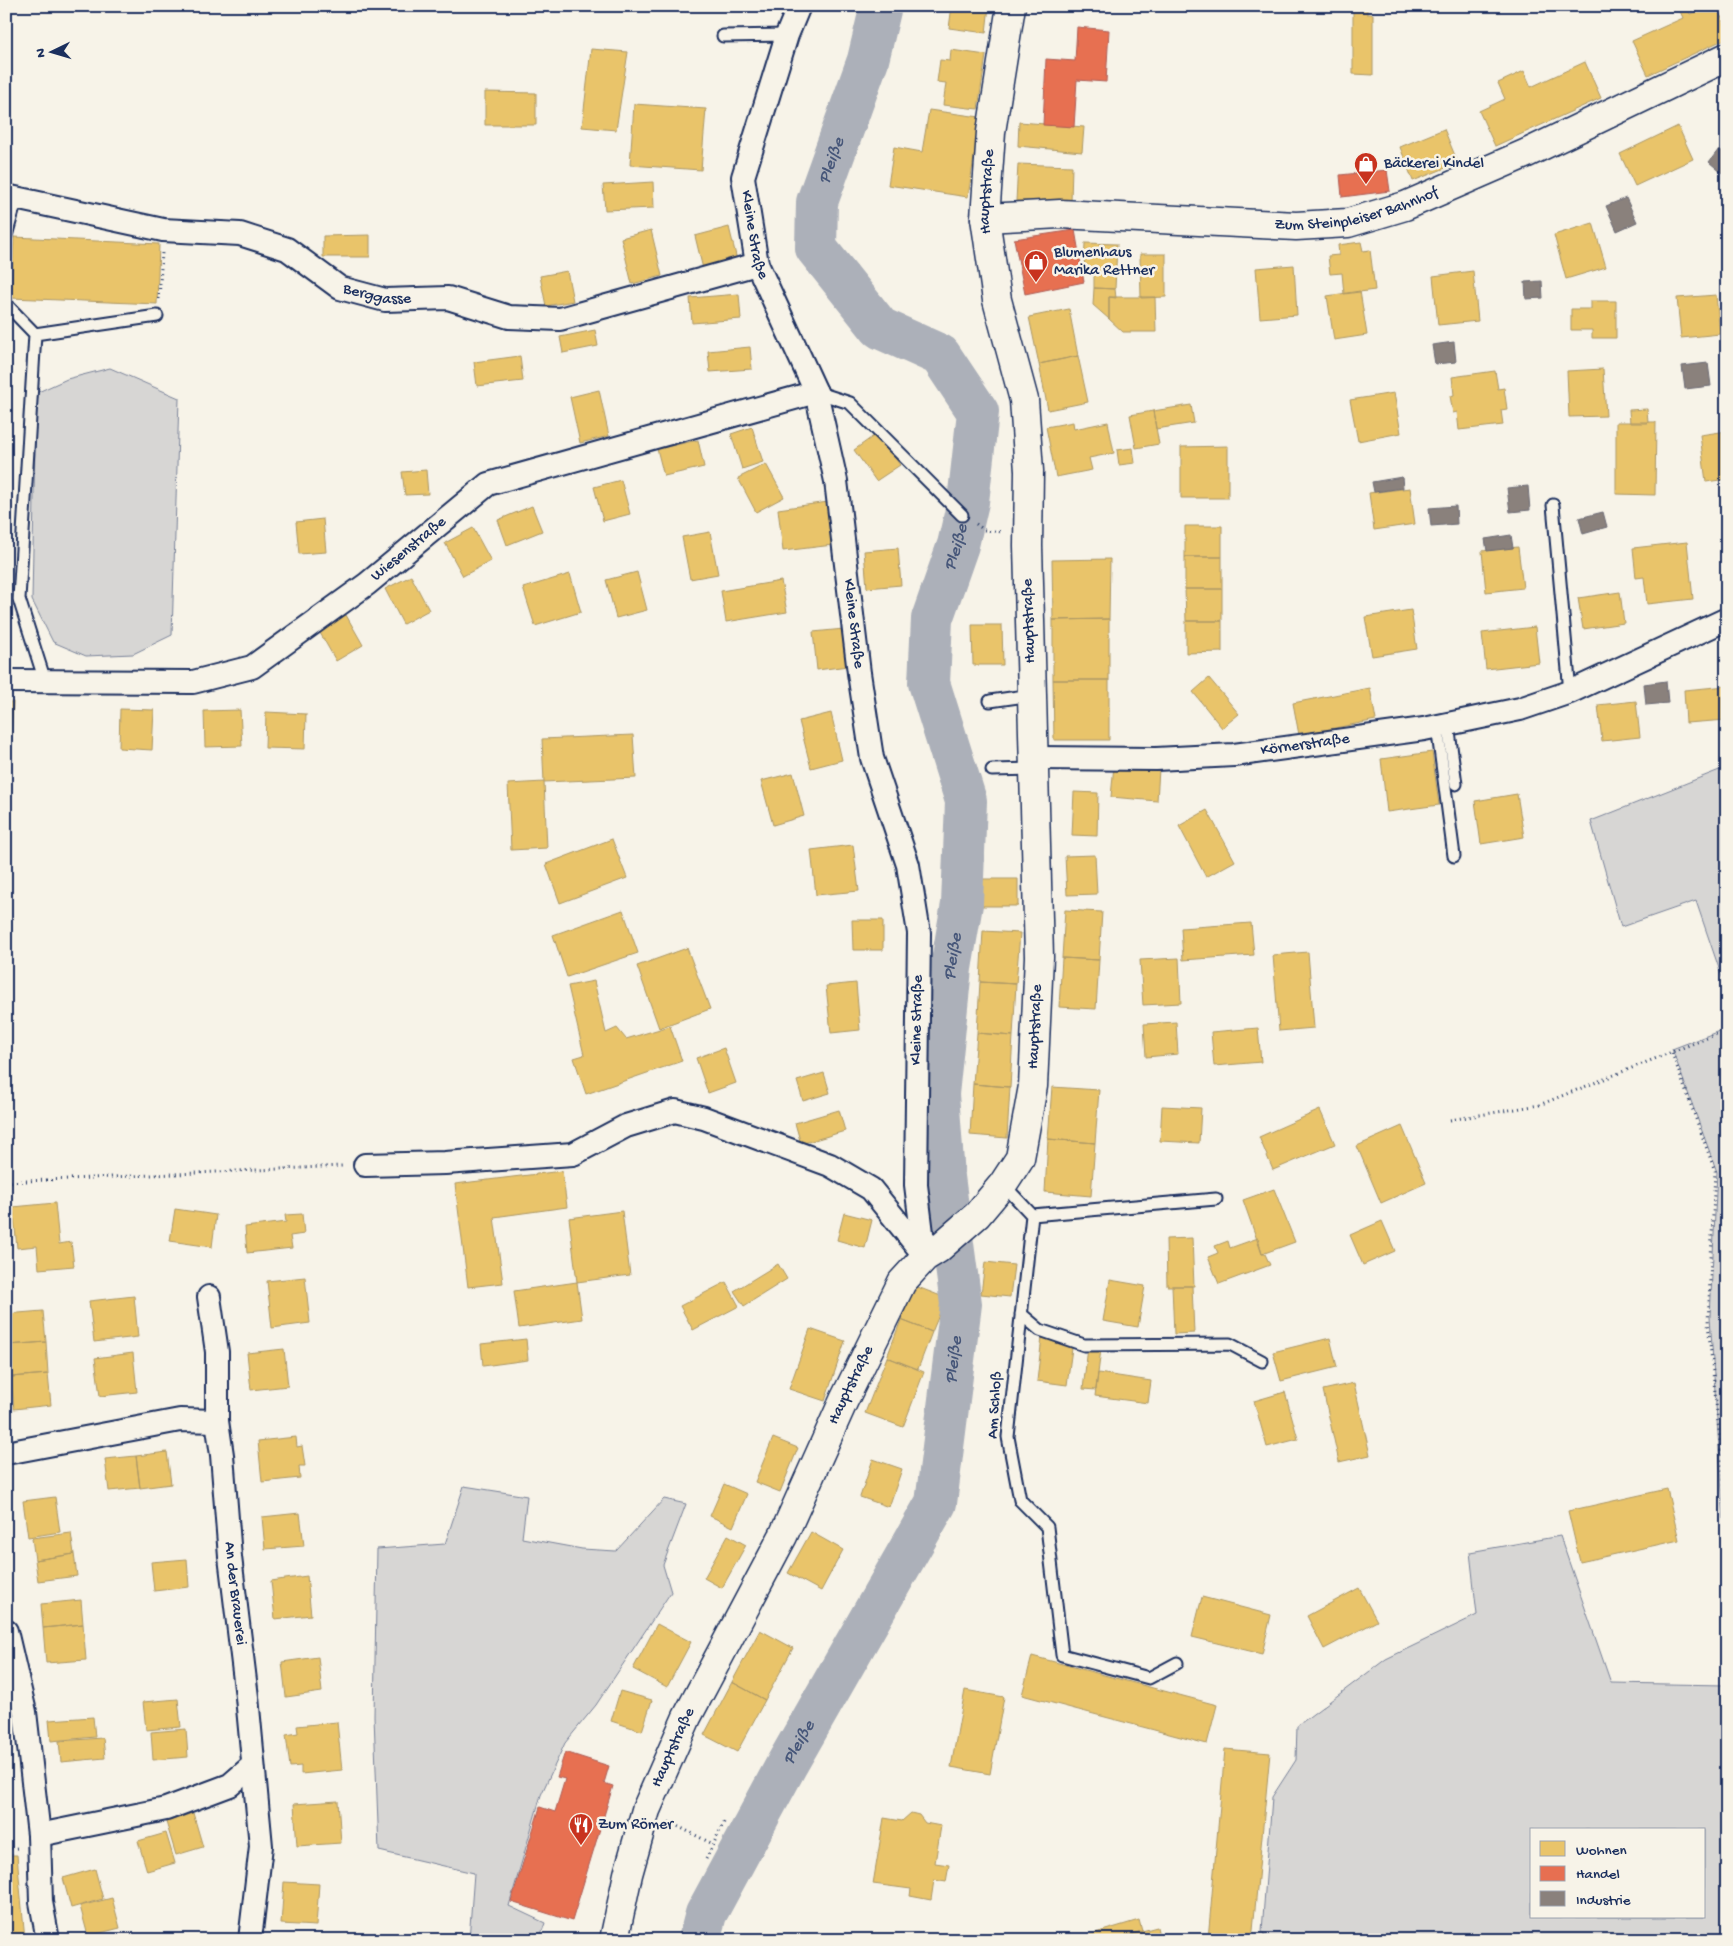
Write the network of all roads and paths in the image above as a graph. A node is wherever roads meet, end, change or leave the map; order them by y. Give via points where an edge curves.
1 (433, 6) edge
2 (799, 6) edge
3 (1011, 6) edge
4 (452, 8) dead end
5 (787, 35) junction
6 (723, 36) dead end
7 (1727, 57) edge
8 (12, 197) edge
9 (985, 218) junction
10 (6, 236) edge
11 (756, 264) junction
12 (162, 277) dead end
13 (161, 292) dead end
14 (6, 304) edge
15 (157, 316) dead end
16 (35, 334) junction
17 (816, 392) junction
18 (1553, 504) dead end
19 (962, 514) dead end
20 (1727, 619) edge
21 (6, 681) edge
22 (45, 682) junction
23 (1570, 692) junction
24 (1032, 695) junction
25 (990, 701) dead end
26 (1442, 725) junction
27 (1035, 764) junction
28 (992, 770) dead end
29 (1456, 784) dead end
30 (1454, 856) dead end
31 (1727, 1030) edge
32 (1672, 1053) junction
33 (1450, 1120) dead end
34 (365, 1166) joint
35 (6, 1182) edge
36 (1003, 1184) junction
37 (1216, 1199) dead end
38 (1032, 1215) junction
39 (932, 1253) junction
40 (209, 1296) dead end
41 (1021, 1314) junction
42 (1262, 1361) dead end
43 (217, 1421) junction
44 (6, 1453) edge
45 (1727, 1511) edge
46 (6, 1631) edge
47 (1177, 1663) dead end
48 (253, 1765) junction
49 (646, 1810) junction
50 (725, 1820) dead end
51 (39, 1835) junction
52 (713, 1844) junction
53 (706, 1859) dead end
54 (48, 1940) edge
55 (250, 1940) edge
56 (614, 1940) edge

1 - 4 path
2 - 5 street, Kleine Straße
3 - 9 main road, Hauptstraße via 991,132
5 - 6 lane
5 - 11 street, Kleine Straße via 743,177
7 - 9 main road, Zum Steinpleiser Bahnhof via 1527,153 1405,206 1348,223 1296,226 1060,214
8 - 10 lane
8 - 11 street, Berggasse via 163,230 240,234 287,249 340,288 385,300 448,298 509,317 560,319
9 - 24 main road, Hauptstraße via 997,300 1024,400 1029,471
11 - 17 street, Kleine Straße
12 - 13 path
14 - 16 lane
15 - 16 lane
16 - 22 lane via 19,599
17 - 19 lane via 850,403
17 - 22 street, Wiesenstraße via 488,484 368,584 252,667 193,682
17 - 39 street, Kleine Straße via 836,481 872,758 908,865 919,933 916,1185
18 - 23 lane
20 - 23 street, Körnerstraße
21 - 22 street, Wiesenstraße
23 - 26 street, Körnerstraße via 1520,709
24 - 25 lane
24 - 27 main road, Hauptstraße
26 - 27 street, Körnerstraße via 1234,755
26 - 29 lane
26 - 30 lane
27 - 28 lane
27 - 36 main road, Hauptstraße via 1039,957 1033,1086 1020,1158
31 - 32 path
32 - 33 path via 1539,1105
32 - 45 path via 1715,1171 1708,1323
34 - 35 path
34 - 39 street via 573,1154 626,1126 675,1111 704,1118 830,1165 871,1189
36 - 38 lane
36 - 39 main road, Hauptstraße via 977,1215
37 - 38 lane
38 - 41 lane, Am Schloß
39 - 49 main road, Hauptstraße via 902,1282 783,1536 687,1717
40 - 43 street, An der Brauerei via 217,1352
41 - 42 lane via 1040,1330 1084,1345 1230,1344
41 - 47 lane, Am Schloß via 1008,1437 1020,1500 1047,1527 1062,1655 1149,1678
43 - 44 street via 180,1420
43 - 48 street, An der Brauerei
46 - 51 street via 25,1712
48 - 51 street via 230,1785 166,1809
48 - 55 street, An der Brauerei via 261,1846
49 - 52 path
49 - 56 main road, Hauptstraße
50 - 52 path
51 - 54 street via 41,1902
52 - 53 path

